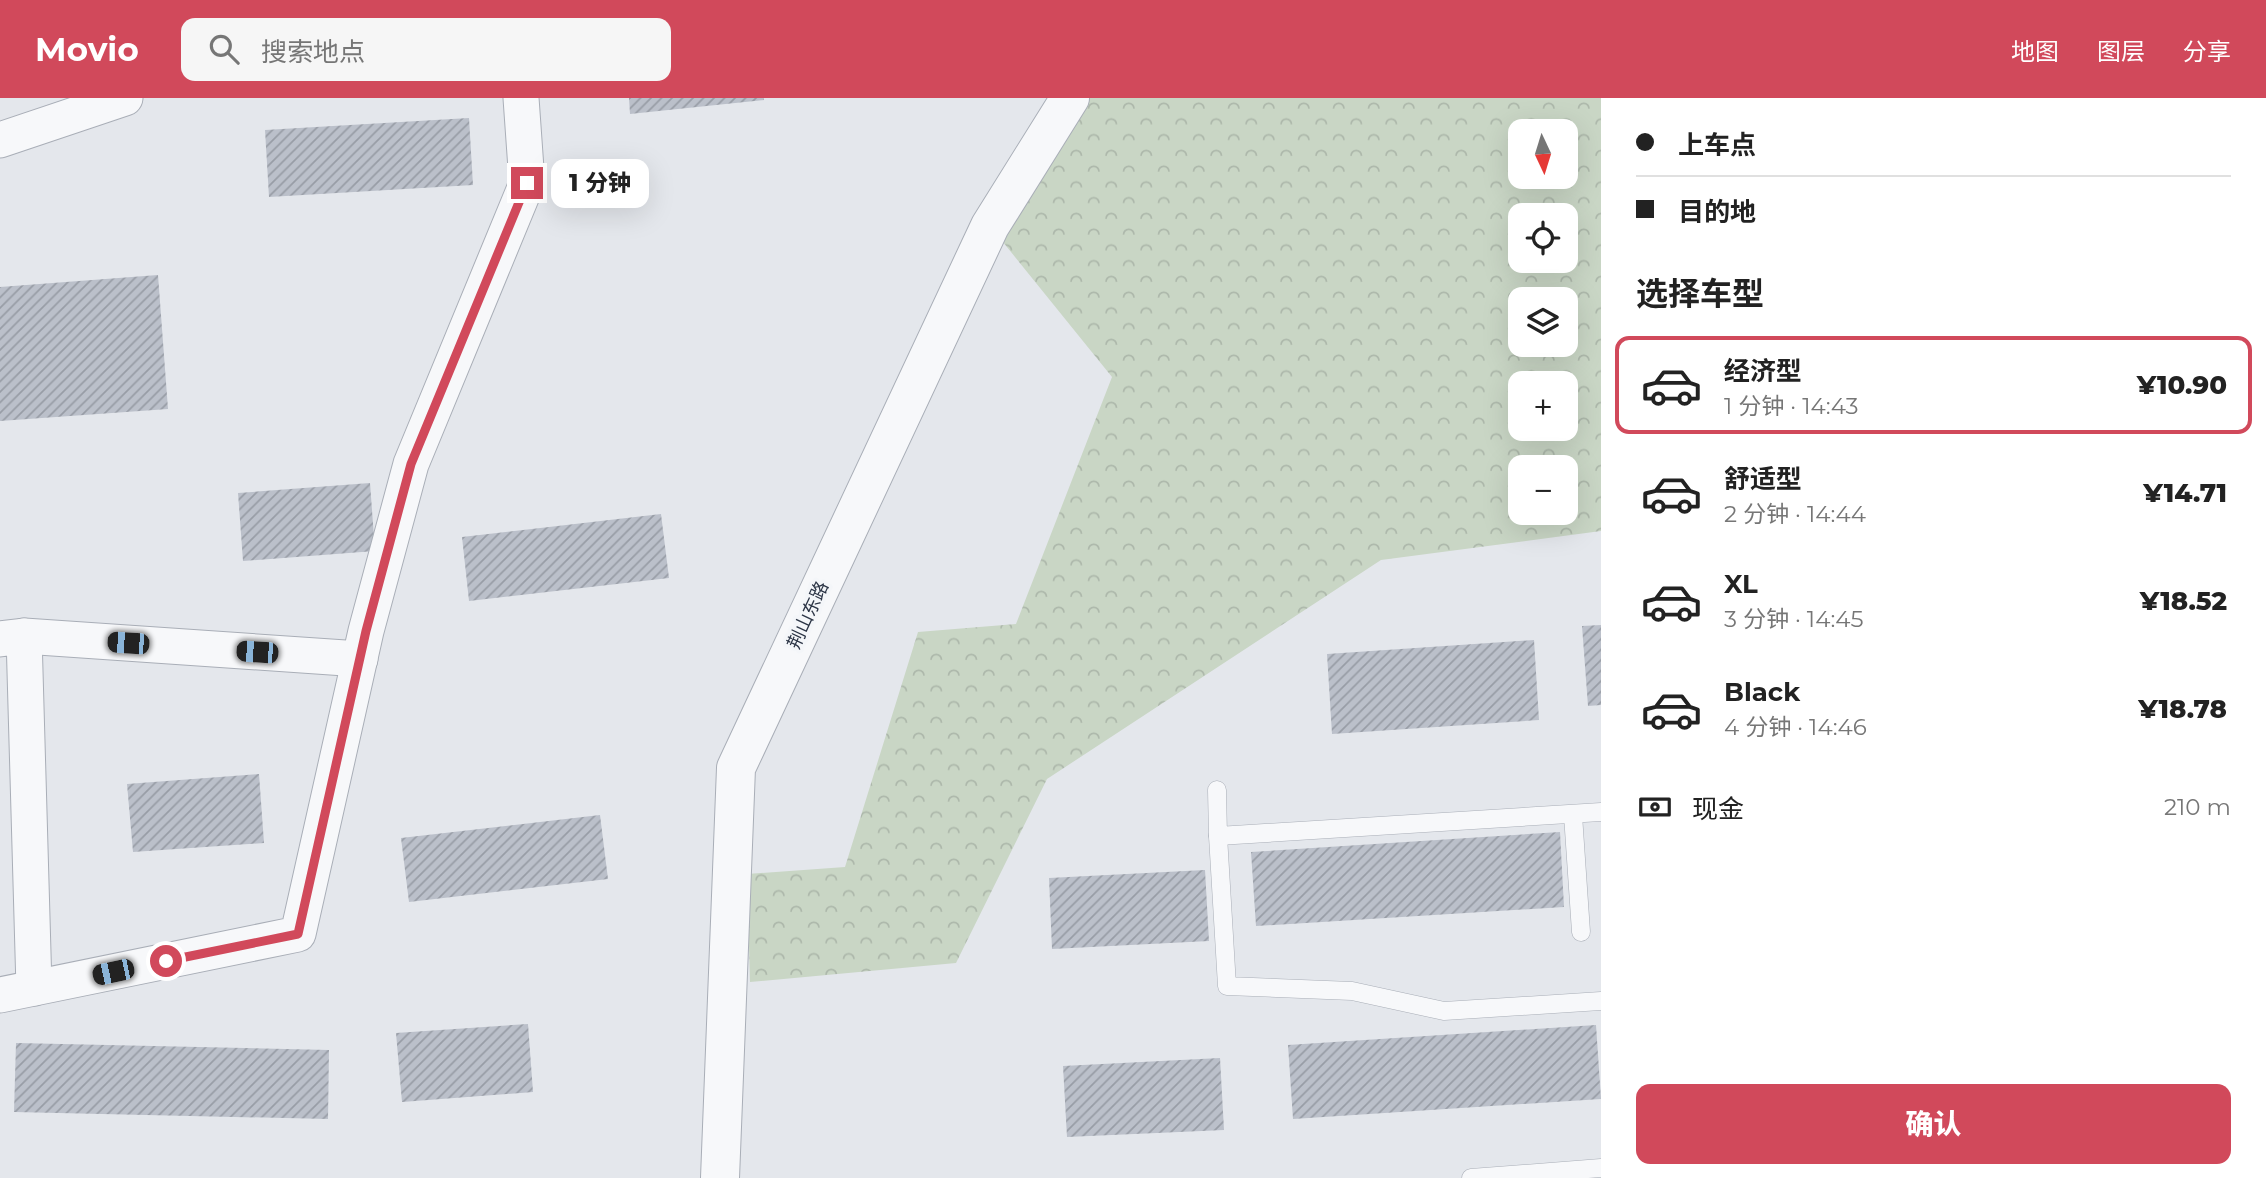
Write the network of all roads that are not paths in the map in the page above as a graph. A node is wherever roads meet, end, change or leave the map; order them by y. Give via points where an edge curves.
1 (125, 98) edge
2 (521, 98) edge
3 (1070, 98) edge
4 (0, 140) edge
5 (12, 637) edge
6 (360, 659) junction
7 (1217, 790) dead end
8 (1601, 812) edge
9 (1573, 815) junction
10 (1219, 836) junction
11 (1581, 932) dead end
12 (34, 988) junction
13 (0, 995) edge
14 (1601, 1001) edge
15 (1601, 1168) edge
16 (1547, 1175) edge
17 (720, 1178) edge
18 (1471, 1178) edge

1 - 4 street
2 - 6 street via 527,183 411,464
3 - 17 street, 荆山东路 via 990,226 736,768
5 - 6 street
5 - 12 street
6 - 12 street via 298,934
7 - 10 lane
8 - 9 lane
9 - 10 lane
9 - 11 lane
10 - 14 lane via 1227,986 1352,992 1444,1011
12 - 13 street
15 - 16 lane
16 - 18 lane

